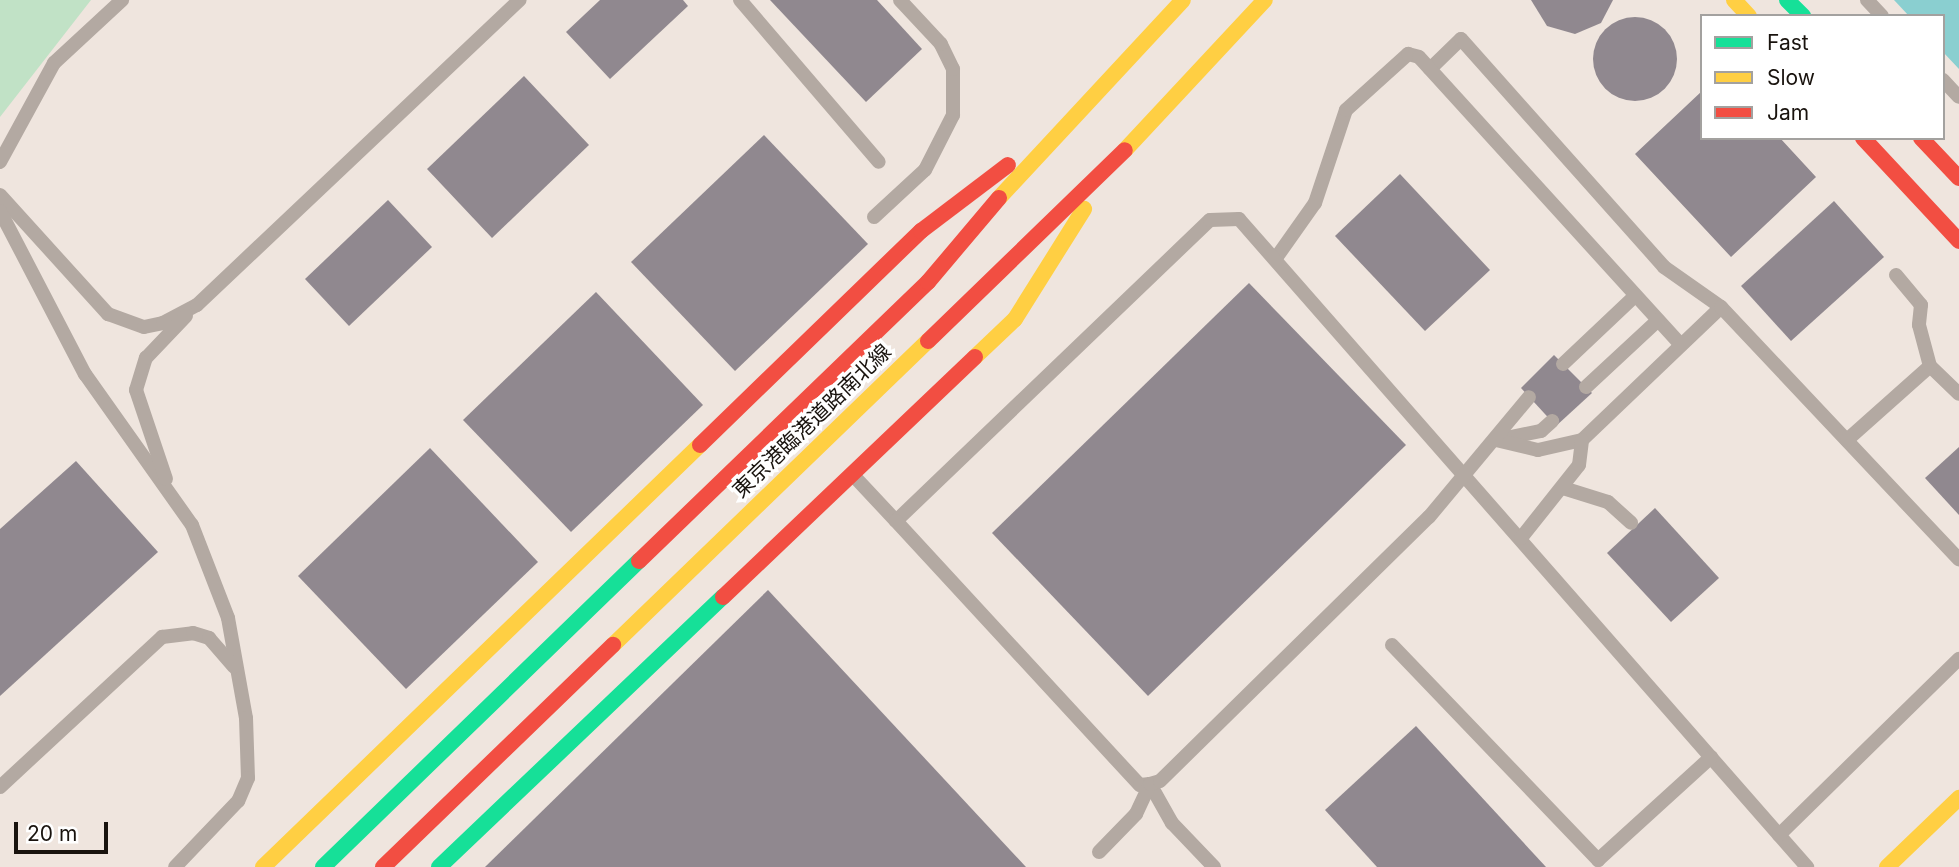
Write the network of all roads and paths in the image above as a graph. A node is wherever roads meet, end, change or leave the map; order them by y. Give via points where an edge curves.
1 (122, 0) edge
2 (519, 0) edge
3 (740, 0) edge
4 (900, 0) edge
5 (1183, 0) edge
6 (1265, 0) edge
7 (1734, 0) edge
8 (1787, 0) edge
9 (1867, 0) edge
10 (1747, 14) edge
11 (1801, 14) edge
12 (1880, 14) edge
13 (1430, 69) junction
14 (1945, 82) edge
15 (1959, 97) edge
16 (1064, 122) junction
17 (1865, 140) edge
18 (1923, 140) edge
19 (0, 162) edge
20 (879, 162) dead end
21 (1110, 166) junction
22 (1959, 178) edge
23 (0, 195) edge
24 (0, 211) edge
25 (874, 217) dead end
26 (1959, 241) edge
27 (1276, 258) junction
28 (1896, 275) dead end
29 (1635, 296) junction
30 (197, 305) junction
31 (1721, 307) junction
32 (1658, 320) junction
33 (1681, 345) junction
34 (1563, 364) dead end
35 (1930, 366) junction
36 (1586, 387) dead end
37 (1959, 394) edge
38 (1530, 397) dead end
39 (1552, 421) dead end
40 (1496, 440) junction
41 (1582, 440) junction
42 (1847, 440) junction
43 (852, 474) junction
44 (1466, 478) junction
45 (1563, 488) junction
46 (176, 503) junction
47 (896, 521) junction
48 (1630, 523) dead end
49 (1521, 538) junction
50 (1959, 560) edge
51 (1392, 645) dead end
52 (1959, 659) edge
53 (238, 674) junction
54 (1711, 757) junction
55 (1150, 784) junction
56 (0, 787) edge
57 (1959, 798) edge
58 (1779, 835) junction
59 (1099, 852) dead end
60 (1602, 864) edge
61 (1799, 864) edge
62 (175, 867) edge
63 (263, 867) edge
64 (323, 867) edge
65 (383, 867) edge
66 (439, 867) edge
67 (1214, 867) edge
68 (1887, 867) edge

1 - 19 lane via 54,63
2 - 30 lane
3 - 20 lane
4 - 25 lane via 942,44 953,69 953,115 925,170
5 - 16 street, 東京港臨港道路南北線
6 - 21 street, 東京港臨港道路南北線
7 - 10 street
8 - 11 street
9 - 12 lane
13 - 27 lane via 1408,54 1346,110 1311,212
13 - 29 lane
13 - 31 lane via 1461,39 1664,267
14 - 15 lane
16 - 63 street via 921,231
16 - 64 street, 東京港臨港道路南北線 via 928,282
17 - 26 street
18 - 22 street
21 - 43 street via 1015,319
21 - 65 street, 東京港臨港道路南北線
23 - 30 lane via 108,314 144,327
24 - 46 lane via 85,374
27 - 44 lane
27 - 47 lane via 1238,219 1210,220
28 - 35 lane via 1922,305 1919,325
29 - 32 lane
29 - 34 lane
30 - 46 lane via 146,358 136,390
31 - 33 lane
31 - 42 lane
32 - 33 lane
32 - 36 lane
33 - 41 lane
35 - 37 lane
35 - 42 lane
38 - 40 lane
39 - 40 lane via 1541,431
40 - 41 lane via 1538,450
40 - 44 lane
41 - 45 lane via 1579,465
42 - 50 lane
43 - 47 lane
43 - 66 street
44 - 49 lane
44 - 55 lane via 1160,782
45 - 48 lane via 1608,502
45 - 49 lane
46 - 53 lane via 215,575
47 - 55 lane via 1140,785
49 - 54 lane
51 - 60 lane
52 - 58 lane
53 - 56 lane via 209,638 162,637
53 - 62 lane via 247,778 238,801
54 - 58 lane
54 - 60 lane
55 - 59 lane via 1136,814
55 - 67 lane via 1172,823
57 - 68 street
58 - 61 lane

